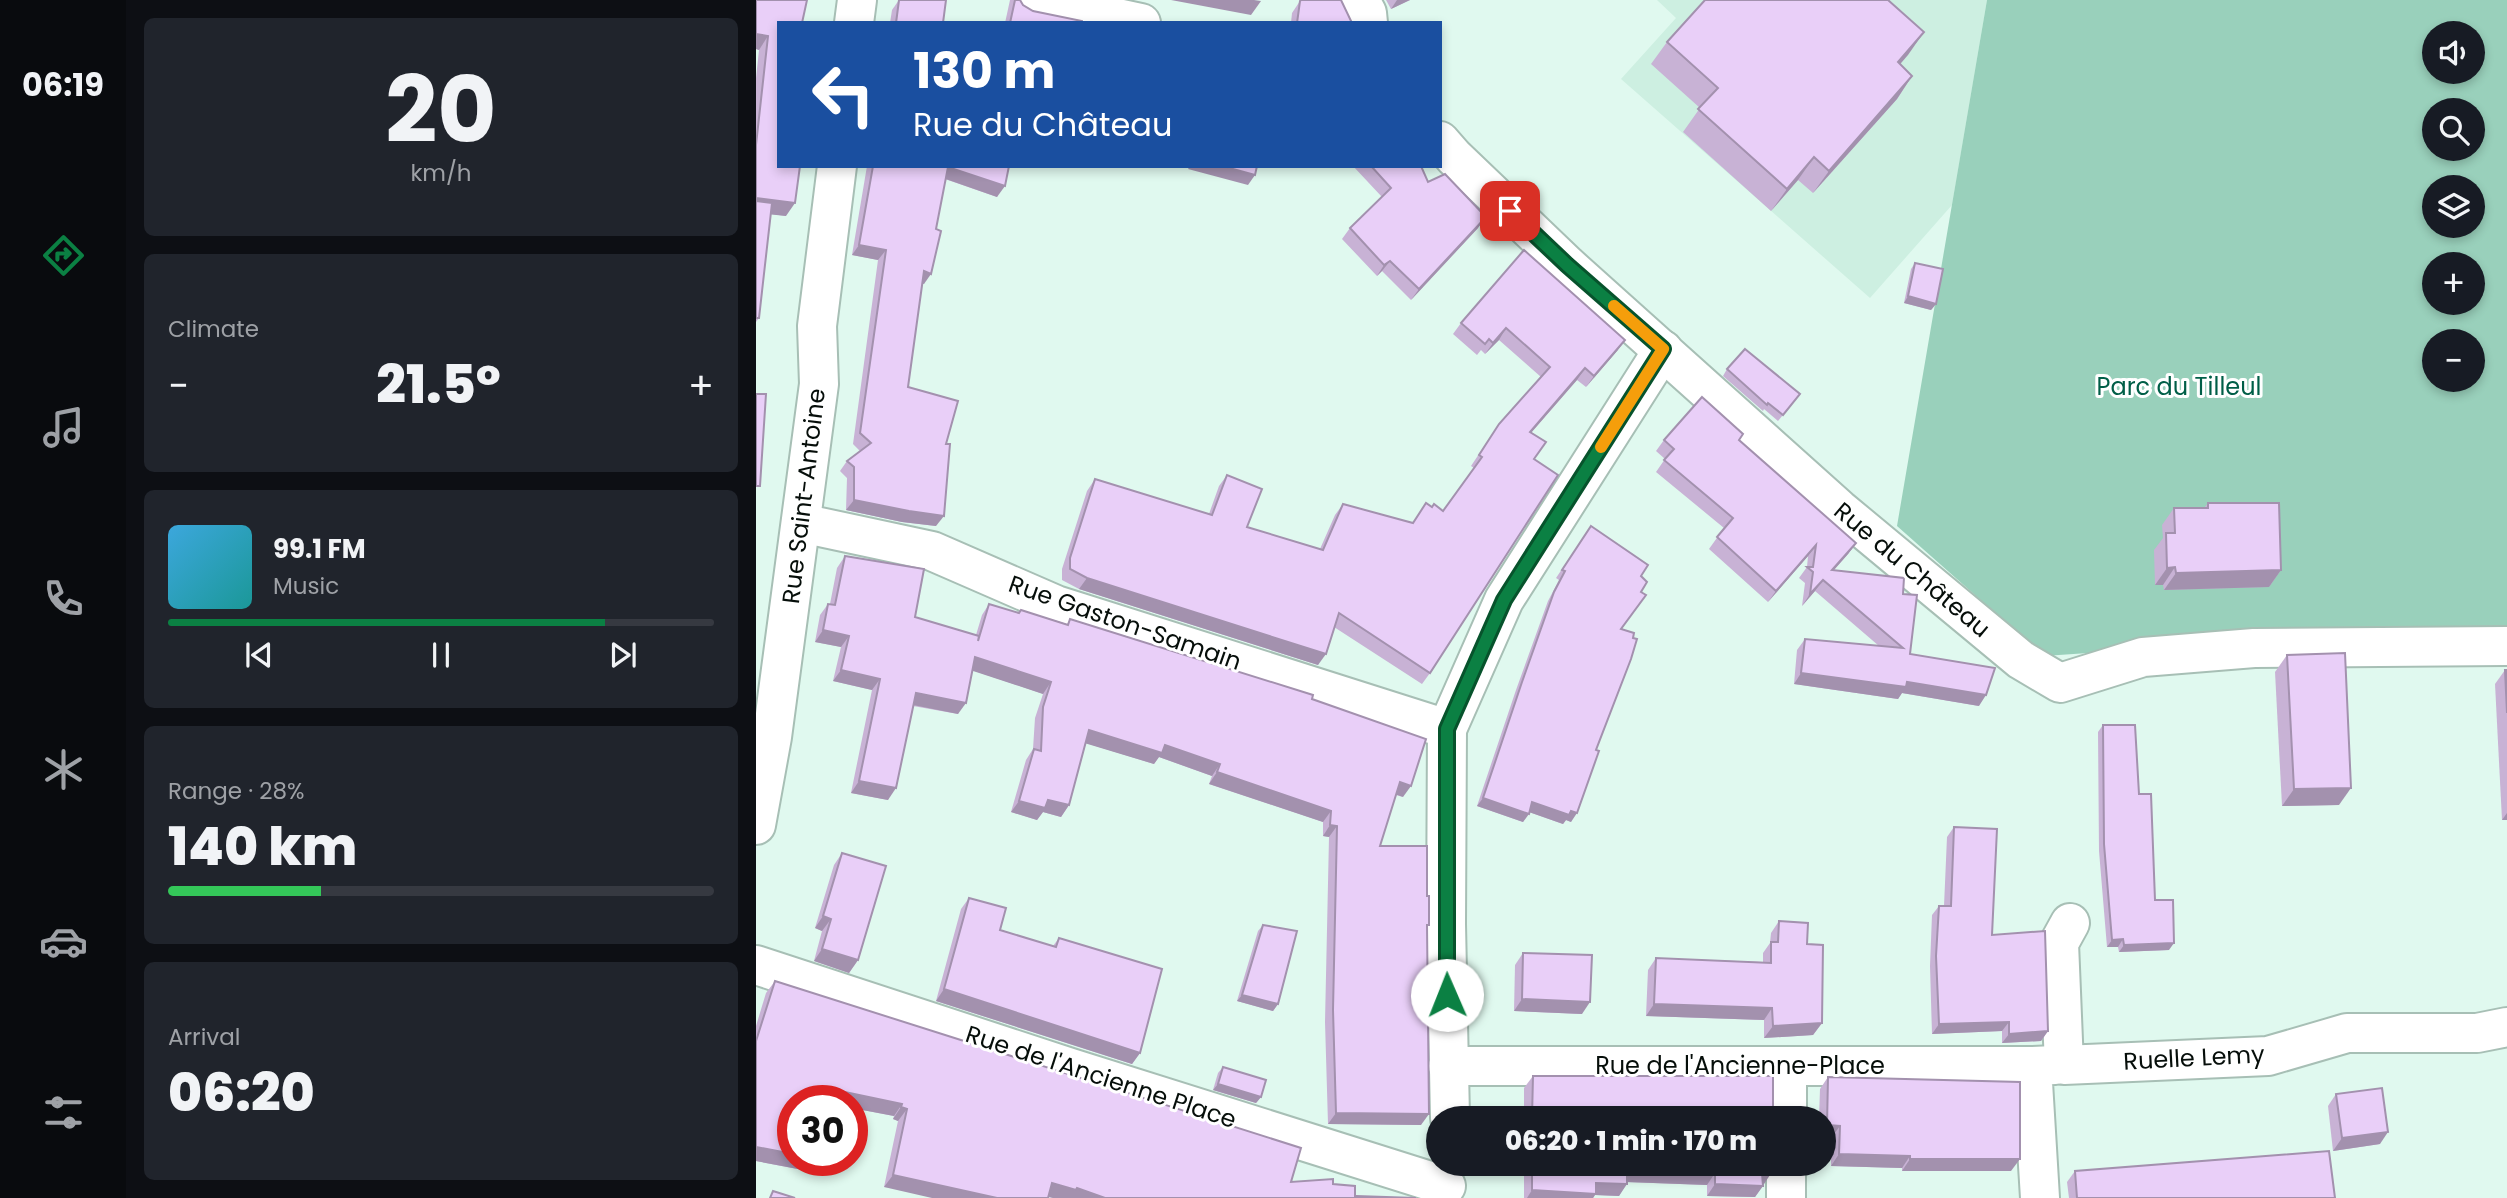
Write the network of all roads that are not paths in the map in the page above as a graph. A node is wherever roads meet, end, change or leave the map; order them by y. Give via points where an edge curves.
1 (857, 0) edge
2 (1031, 0) edge
3 (1360, 0) edge
4 (854, 21) edge
5 (1131, 21) edge
6 (1368, 21) edge
7 (1442, 144) edge
8 (837, 168) edge
9 (1663, 349) junction
10 (802, 523) junction
11 (2507, 646) edge
12 (1447, 729) junction
13 (756, 825) edge
14 (2070, 923) dead end
15 (756, 965) edge
16 (2507, 1027) edge
17 (1448, 1066) junction
18 (1787, 1066) junction
19 (2048, 1066) junction
20 (1450, 1106) edge
21 (1787, 1106) edge
22 (1786, 1176) edge
23 (1447, 1182) edge
24 (1786, 1198) edge
25 (2040, 1198) edge

1 - 4 street
2 - 5 street
3 - 6 street
7 - 9 street, Rue du Château via 1567,265
8 - 10 street, Rue Saint-Antoine via 817,326 819,384
9 - 11 street, Rue du Château via 1839,509 2021,660 2060,682 2143,657 2254,648
9 - 12 street via 1504,600
10 - 12 street, Rue Gaston-Samain via 932,551 1056,605
10 - 13 street, Rue Saint-Antoine
12 - 17 street
14 - 19 street via 2059,943
15 - 23 street, Rue de l'Ancienne Place via 1083,1072
16 - 19 street, Ruelle Lemy via 2477,1033 2347,1033 2268,1056
17 - 18 street, Rue de l'Ancienne-Place
17 - 20 street
18 - 19 street, Rue de l'Ancienne-Place
18 - 21 street
19 - 25 street
22 - 24 street

